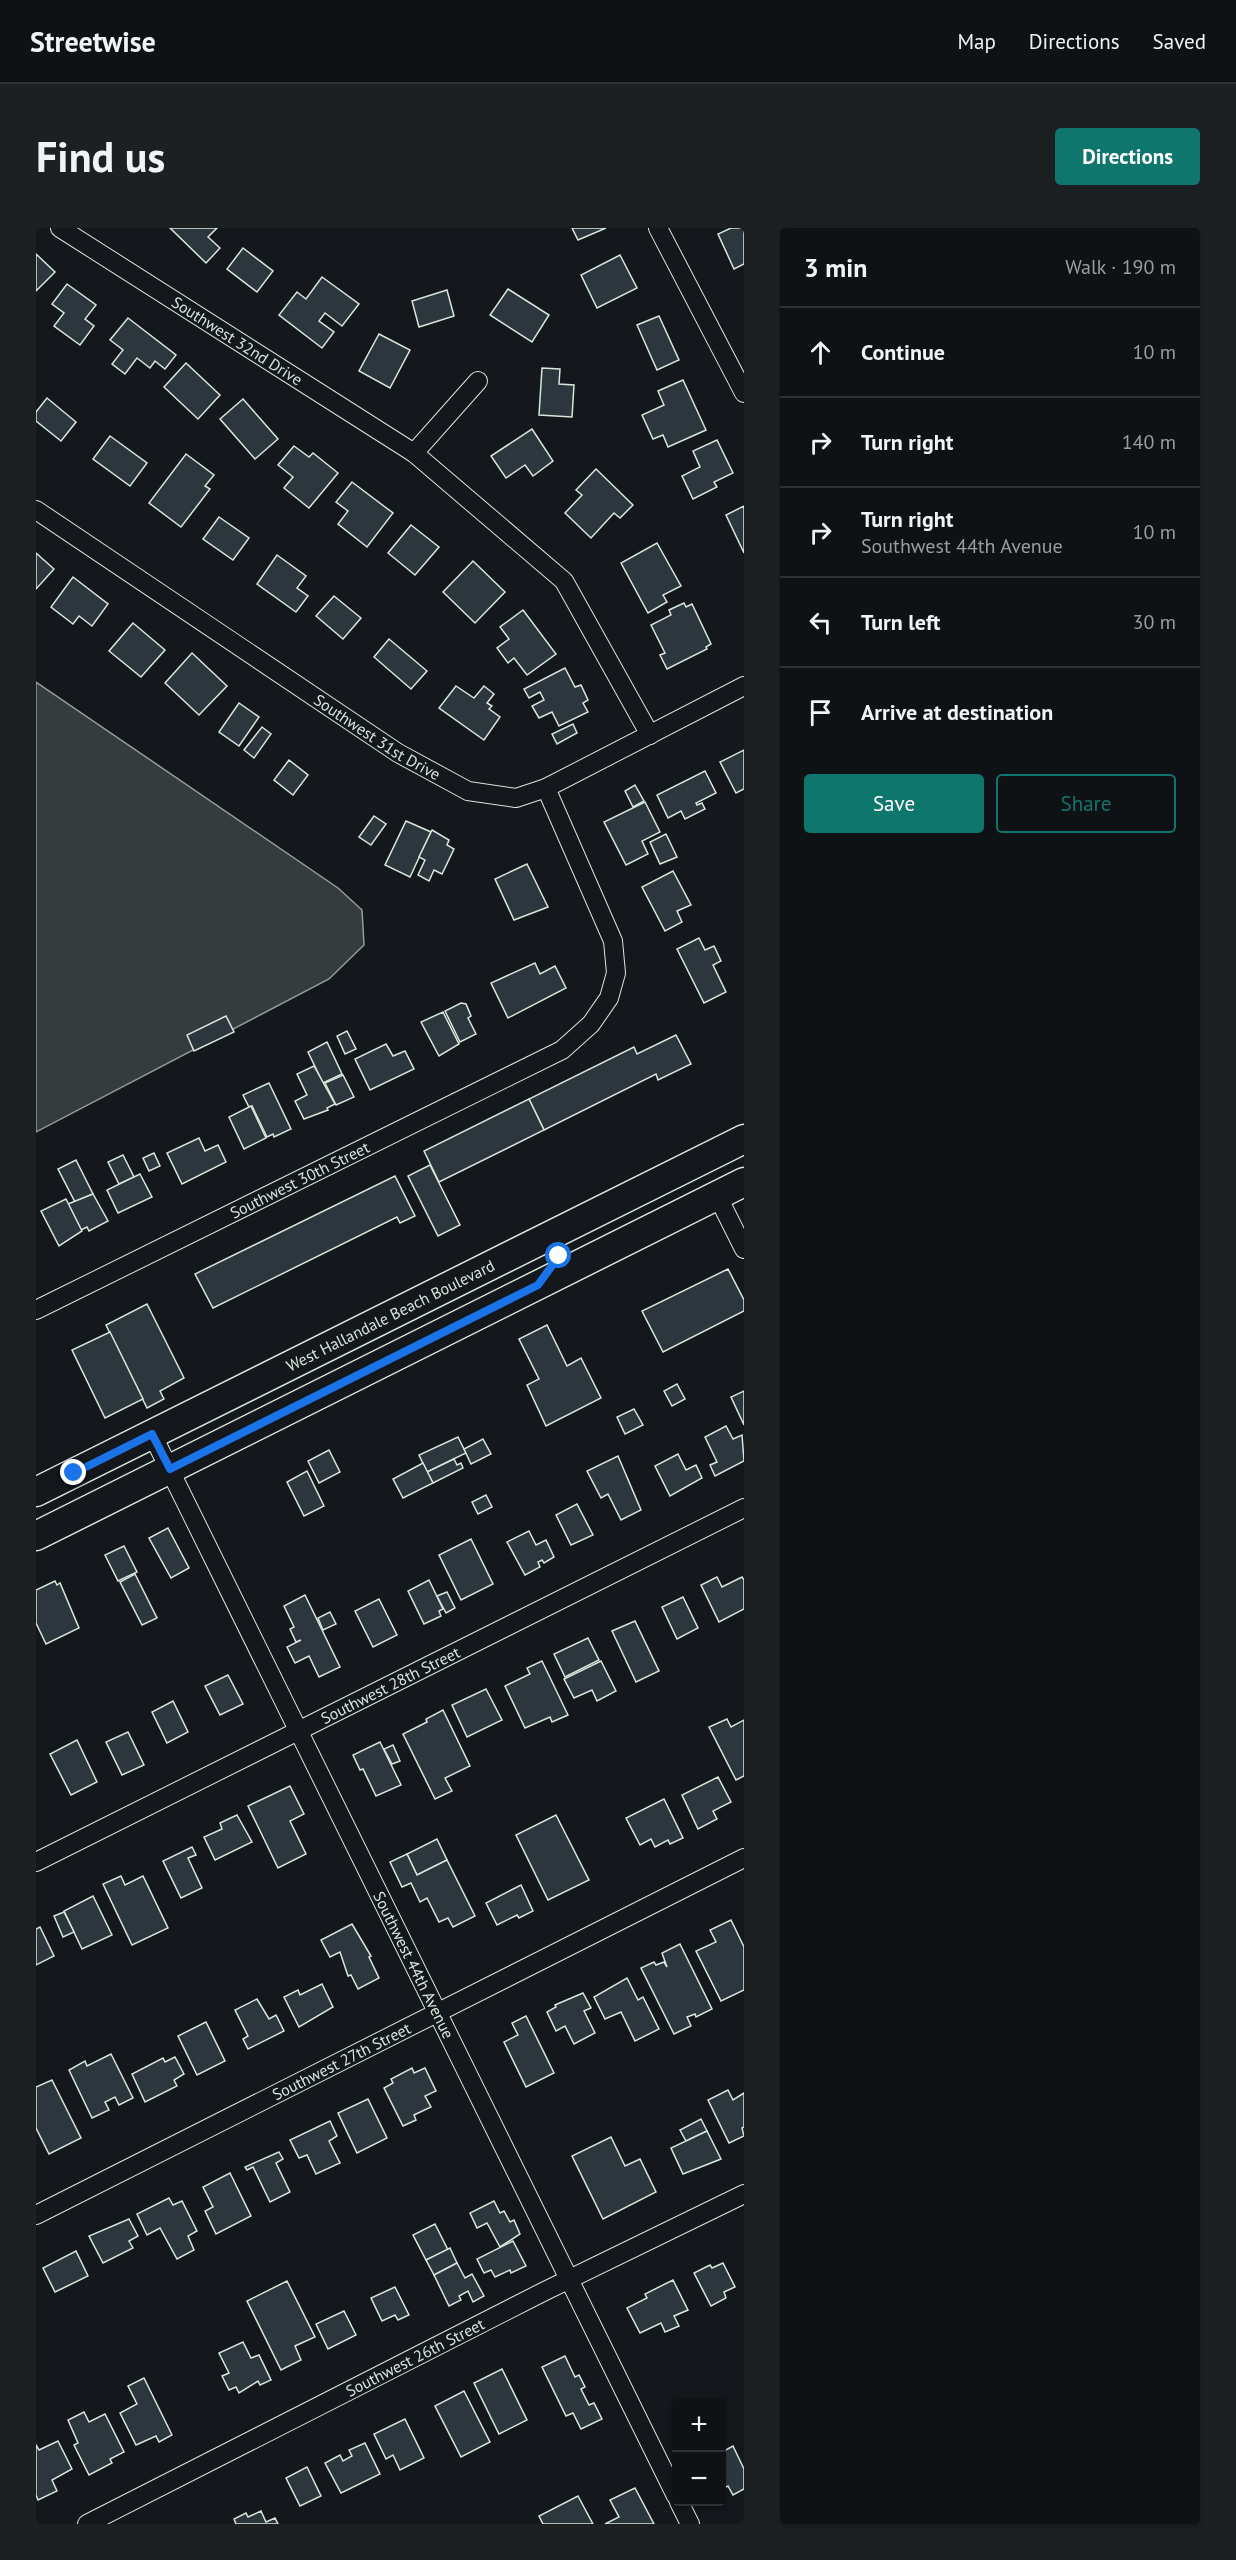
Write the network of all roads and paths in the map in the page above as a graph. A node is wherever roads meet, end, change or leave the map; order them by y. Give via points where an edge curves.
1 (60, 228) edge
2 (658, 228) edge
3 (478, 381) dead end
4 (744, 393) edge
5 (414, 453) junction
6 (36, 510) edge
7 (744, 686) edge
8 (650, 735) junction
9 (546, 788) junction
10 (744, 1139) edge
11 (744, 1162) edge
12 (695, 1163) junction
13 (744, 1182) edge
14 (717, 1195) junction
15 (744, 1249) edge
16 (538, 1285) junction
17 (36, 1310) edge
18 (152, 1434) junction
19 (170, 1469) junction
20 (36, 1492) edge
21 (744, 1508) edge
22 (36, 1536) edge
23 (299, 1730) junction
24 (744, 1858) edge
25 (36, 1862) edge
26 (438, 2012) junction
27 (744, 2194) edge
28 (36, 2215) edge
29 (569, 2279) junction
30 (672, 2488) edge
31 (681, 2506) edge
32 (87, 2524) edge
33 (690, 2524) edge

1 - 5 street, Southwest 32nd Drive
2 - 4 street
3 - 5 street
5 - 8 street, Southwest 32nd Drive via 564,581
6 - 9 street, Southwest 31st Drive via 398,753 468,790 516,798
7 - 8 street, Southwest 31st Drive
8 - 9 street, Southwest 31st Drive
9 - 17 street, Southwest 30th Street via 613,941 616,974 609,998 591,1024 562,1050
10 - 12 main road, West Hallandale Beach Boulevard
11 - 14 main road
12 - 16 main road via 677,1197 559,1256
12 - 18 main road, West Hallandale Beach Boulevard
13 - 14 main road
14 - 15 street
14 - 16 main road
16 - 19 main road
18 - 19 street, Southwest 44th Avenue
18 - 20 main road, West Hallandale Beach Boulevard
19 - 22 main road
19 - 23 street, Southwest 44th Avenue
21 - 23 street, Southwest 28th Street
23 - 25 street, Southwest 28th Street
23 - 26 street, Southwest 44th Avenue
24 - 26 street, Southwest 27th Street
26 - 28 street, Southwest 27th Street
26 - 29 street, Southwest 44th Avenue
27 - 29 street, Southwest 26th Street
29 - 30 street, Southwest 44th Avenue
29 - 32 street, Southwest 26th Street
31 - 33 street

